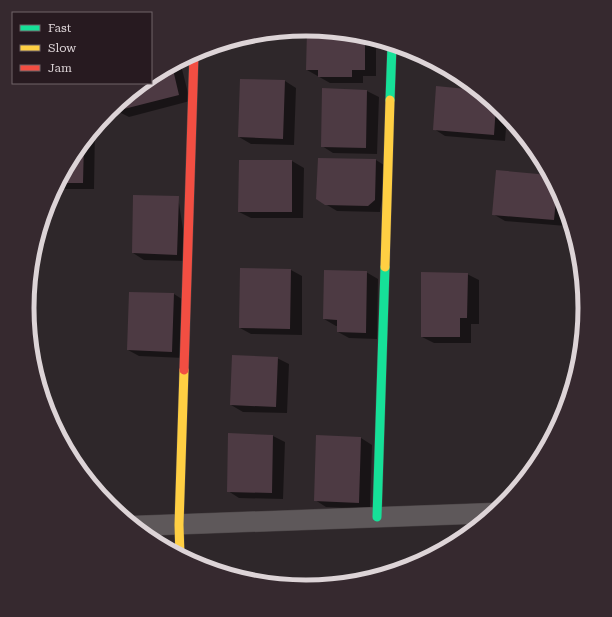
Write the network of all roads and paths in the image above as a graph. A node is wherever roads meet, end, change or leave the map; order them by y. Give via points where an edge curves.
1 (392, 51) edge
2 (194, 61) edge
3 (485, 513) edge
4 (377, 518) junction
5 (178, 524) junction
6 (142, 526) edge
7 (180, 549) edge

1 - 4 street
2 - 5 street
3 - 4 street
4 - 5 street
5 - 6 street
5 - 7 street

